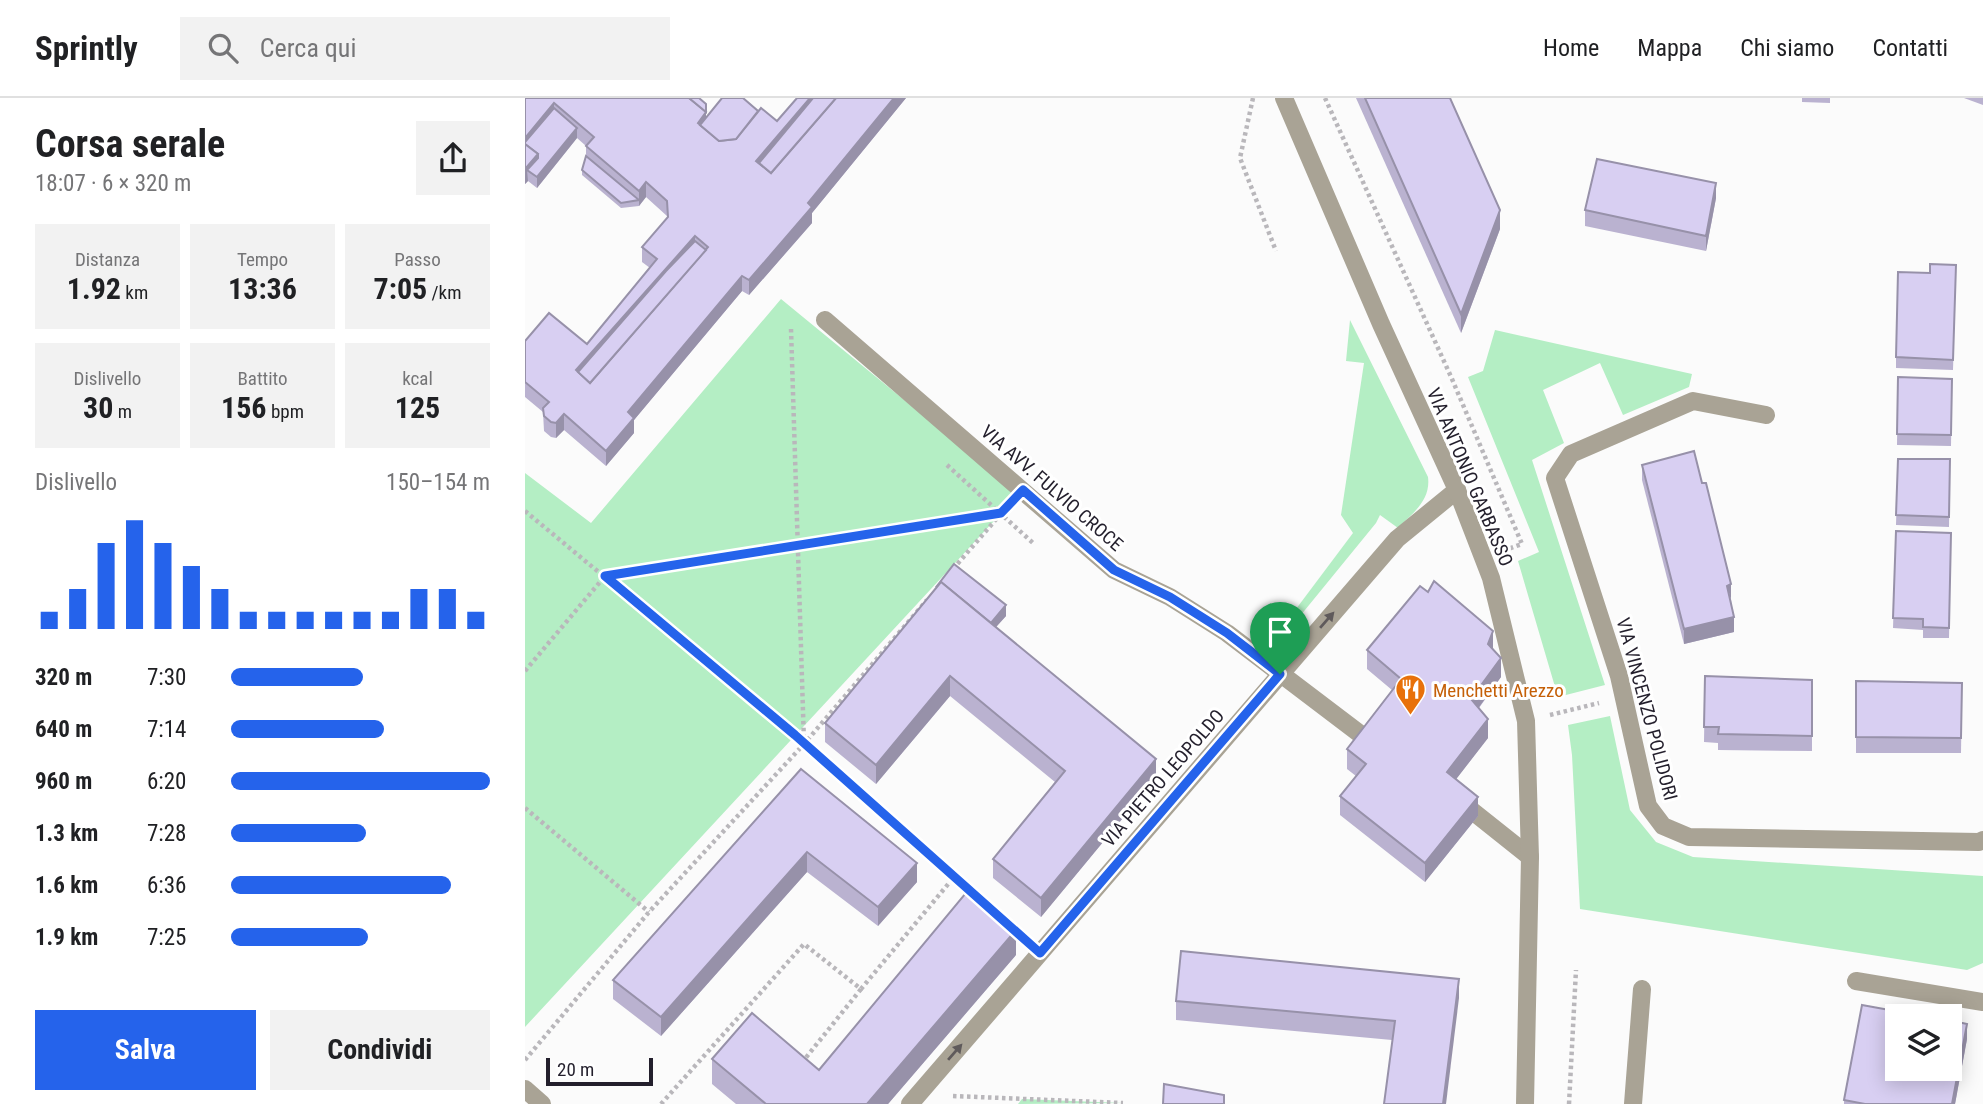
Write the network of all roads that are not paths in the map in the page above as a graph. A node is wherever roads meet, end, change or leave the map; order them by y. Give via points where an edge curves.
1 (1284, 98) edge
2 (825, 320) dead end
3 (1766, 415) dead end
4 (1457, 490) junction
5 (1280, 674) junction
6 (1368, 740) edge
7 (1447, 791) edge
8 (1983, 839) edge
9 (1530, 857) junction
10 (1856, 981) dead end
11 (1642, 989) dead end
12 (1983, 1002) edge
13 (525, 1089) edge
14 (914, 1099) edge
15 (543, 1104) edge
16 (1525, 1104) edge
17 (1633, 1104) edge

1 - 4 street, VIA ANTONIO GARBASSO
2 - 5 street, VIA AVV. FULVIO CROCE via 1114,570 1170,597
3 - 8 street, VIA VINCENZO POLIDORI via 1693,401 1571,454 1555,478 1619,676 1648,806 1663,826 1689,837
5 -> 4 street, VIA PIETRO LEOPOLDO via 1401,536
4 - 9 street, VIA ANTONIO GARBASSO via 1491,578 1525,721
5 - 6 street, VIA AVV. FULVIO CROCE
14 -> 5 street, VIA PIETRO LEOPOLDO
7 - 9 street
9 - 16 street, VIA ANTONIO GARBASSO
10 - 12 street
11 - 17 street
13 - 15 street

